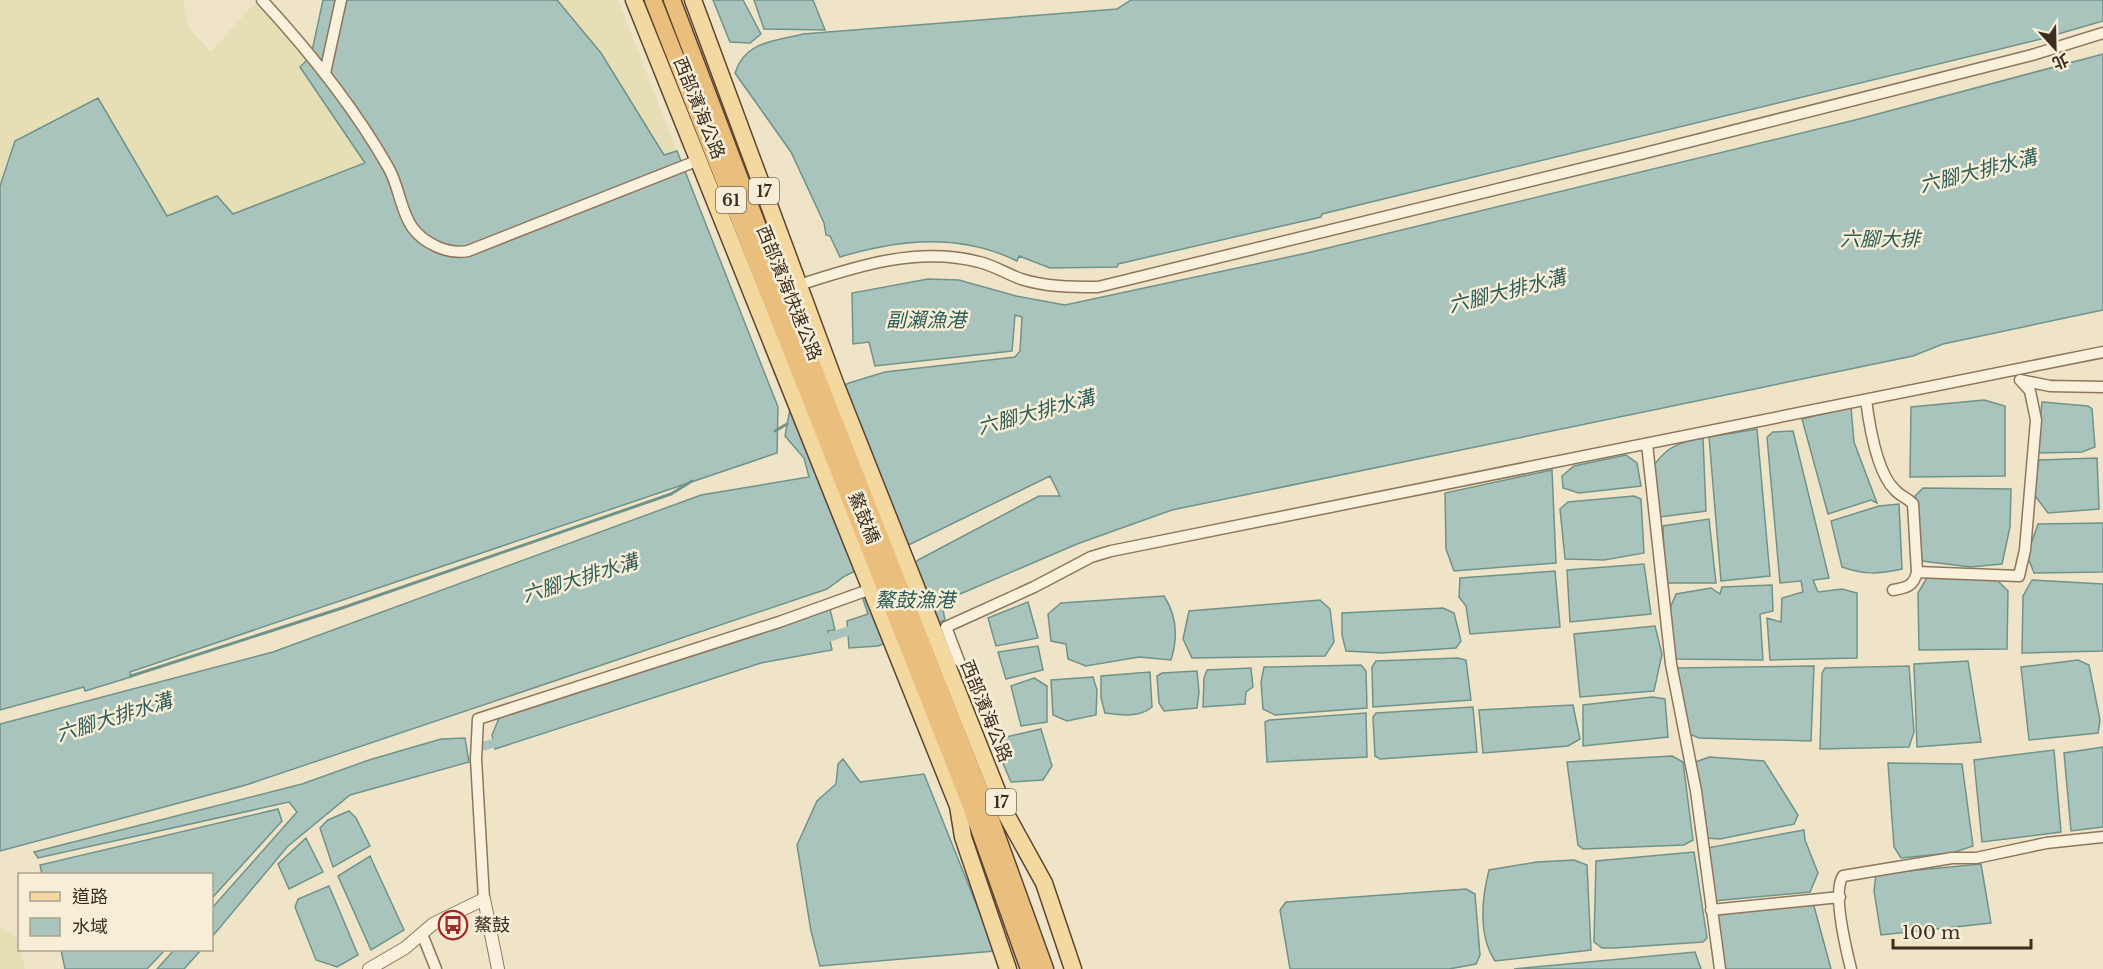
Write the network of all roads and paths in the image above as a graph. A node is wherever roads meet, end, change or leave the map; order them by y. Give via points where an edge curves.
1 (262, 0) edge
2 (341, 0) edge
3 (634, 0) edge
4 (653, 0) edge
5 (672, 0) edge
6 (693, 0) edge
7 (2103, 33) edge
8 (325, 73) junction
9 (699, 160) junction
10 (800, 285) junction
11 (2103, 352) edge
12 (2012, 371) junction
13 (2021, 381) junction
14 (2103, 387) edge
15 (823, 392) junction
16 (793, 399) joint
17 (1866, 400) junction
18 (1647, 444) junction
19 (1917, 572) junction
20 (871, 589) junction
21 (1893, 590) dead end
22 (913, 642) junction
23 (959, 661) dead end
24 (2103, 837) edge
25 (1840, 897) junction
26 (484, 899) junction
27 (1711, 910) junction
28 (422, 934) junction
29 (369, 969) edge
30 (436, 969) edge
31 (498, 969) edge
32 (1008, 969) edge
33 (1029, 969) edge
34 (1044, 969) edge
35 (1073, 969) edge
36 (1720, 969) edge
37 (1851, 969) edge

1 - 8 street
2 - 8 street
3 - 9 main road, 西部濱海公路 / 17
4 - 15 highway, 西部濱海快速公路 / 61
5 - 15 highway, 西部濱海快速公路 / 61
6 - 10 main road, 西部濱海公路 / 17
7 - 10 street via 2032,55 1652,152 1098,287 1063,287 1022,279 980,262 927,256 879,262
8 - 9 street via 389,168 412,227 444,250 468,251
9 - 16 main road, 西部濱海公路 / 17
10 - 15 main road, 西部濱海公路 / 17
11 - 12 street
12 - 13 street
12 - 17 street
13 - 14 street
13 - 19 street via 2030,391 2036,420 2025,550 2019,576
15 - 22 highway, 鰲鼓橋 / 61
16 - 20 main road, 鰲鼓橋 / 17
17 - 18 street
17 - 19 street via 1885,473 1895,491 1913,504
18 - 23 street via 1091,557 946,627
18 - 27 street via 1671,664 1696,791
19 - 21 street via 1916,580 1908,587
20 - 22 main road, 鰲鼓橋 / 17
20 - 26 street via 478,719 476,759
22 - 32 main road, 17 via 963,837
22 - 33 highway, 61
22 - 34 highway, 61 via 990,817
22 - 35 main road, 西部濱海公路 / 17 via 1044,883
24 - 25 street via 1851,873 1838,883
25 - 27 street
25 - 37 street
26 - 28 street via 454,912
26 - 31 street
27 - 36 street
28 - 29 street
28 - 30 street

